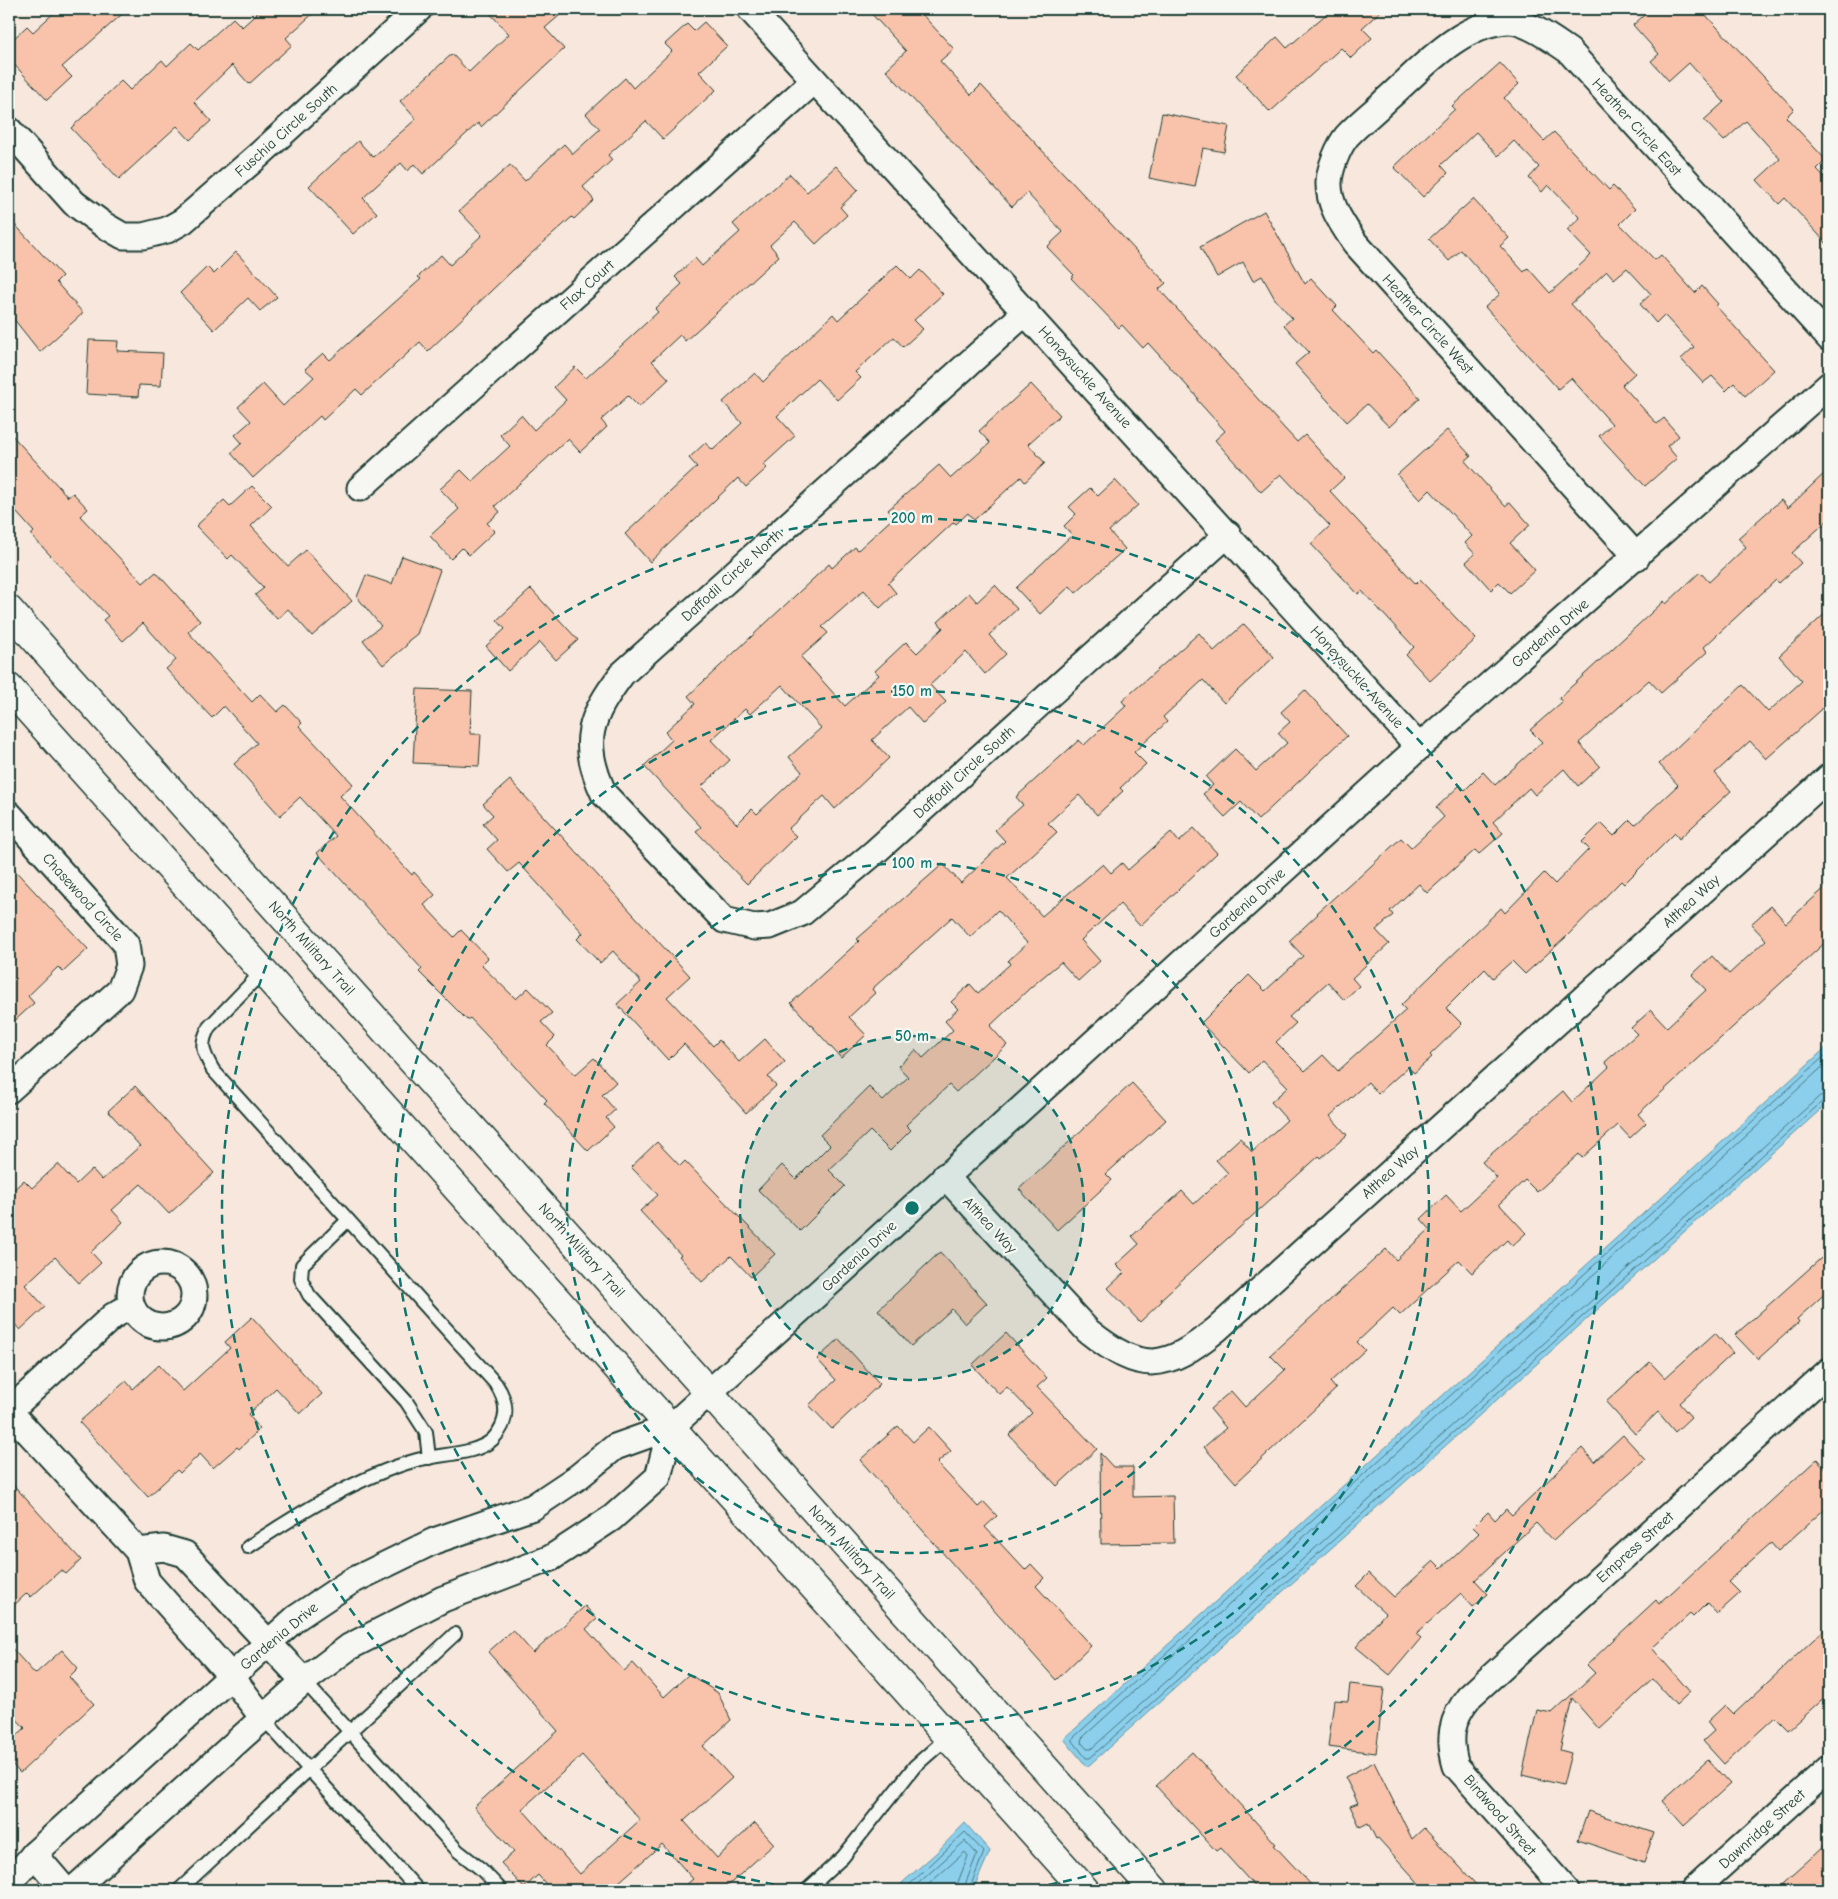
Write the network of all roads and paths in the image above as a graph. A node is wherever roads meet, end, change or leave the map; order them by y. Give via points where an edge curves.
1 (419, 9) edge
2 (750, 9) edge
3 (1411, 78) joint
4 (814, 81) junction
5 (9, 130) edge
6 (1026, 312) junction
7 (1829, 338) edge
8 (1829, 385) edge
9 (360, 488) dead end
10 (1228, 534) junction
11 (1637, 557) junction
12 (9, 610) edge
13 (9, 688) edge
14 (1419, 747) junction
15 (1829, 777) edge
16 (9, 814) edge
17 (682, 878) joint
18 (263, 971) junction
19 (9, 1090) edge
20 (945, 1176) junction
21 (348, 1220) junction
22 (131, 1306) dead end
23 (1829, 1371) edge
24 (710, 1392) junction
25 (9, 1411) edge
26 (671, 1427) junction
27 (429, 1458) junction
28 (248, 1547) dead end
29 (138, 1550) junction
30 (455, 1634) dead end
31 (268, 1643) junction
32 (231, 1676) junction
33 (304, 1681) junction
34 (263, 1718) junction
35 (1451, 1732) joint
36 (350, 1733) junction
37 (948, 1737) junction
38 (1829, 1768) edge
39 (310, 1770) junction
40 (34, 1854) junction
41 (9, 1868) edge
42 (9, 1884) edge
43 (65, 1890) edge
44 (73, 1890) edge
45 (179, 1890) edge
46 (418, 1890) edge
47 (501, 1890) edge
48 (807, 1890) edge
49 (1085, 1890) edge
50 (1154, 1890) edge
51 (1566, 1890) edge
52 (1694, 1890) edge

1 - 5 street, Fuschia Circle South via 260,154 183,221 167,230 143,236 123,236 74,203
2 - 4 street, Honeysuckle Avenue
3 - 7 street, Heather Circle East via 1464,35 1486,25 1510,20 1531,27 1553,40 1569,51
3 - 11 street, Heather Circle West via 1346,137 1329,182 1338,219 1355,243
4 - 6 street, Honeysuckle Avenue
4 - 9 street, Flax Court
6 - 10 street, Honeysuckle Avenue
6 - 17 street, Daffodil Circle North via 622,674 602,701 592,724 594,773 604,794
8 - 11 street, Gardenia Drive
10 - 14 street, Honeysuckle Avenue
10 - 17 street, Daffodil Circle South via 876,851 802,913 770,926 754,927 724,920
11 - 14 street, Gardenia Drive
12 - 24 main road, North Military Trail
13 - 18 main road
14 - 20 street, Gardenia Drive
15 - 20 street, Althea Way via 1217,1329 1191,1350 1170,1360 1135,1360 1113,1351 1088,1331
16 - 19 street, Chasewood Circle via 126,944 129,966 120,990
18 - 21 lane via 209,1027 202,1052 213,1070
18 - 26 main road
20 - 24 street, Gardenia Drive
21 - 27 lane via 302,1265 301,1279 309,1295 406,1402 426,1432
21 - 27 lane via 505,1397 502,1424 493,1439 463,1452
22 - 25 street via 113,1316
23 - 35 street, Empress Street via 1469,1697 1458,1711
24 - 26 street, Gardenia Drive
24 - 50 main road, North Military Trail
25 - 29 street
26 - 31 street, Gardenia Drive via 615,1447 533,1507 434,1541 350,1582 296,1618
26 - 33 street via 658,1477 612,1518 552,1558 443,1598 349,1647
26 - 37 main road
27 - 28 lane via 377,1475 297,1514
29 - 31 street via 164,1548 185,1554
29 - 32 street via 147,1581
30 - 36 lane
31 - 32 street, Gardenia Drive
31 - 33 street
32 - 34 street
32 - 40 street, Gardenia Drive
33 - 34 street
33 - 36 lane
34 - 39 lane
34 - 44 street
35 - 51 street, Birdwood Street via 1456,1766
36 - 39 lane
36 - 47 lane via 458,1851
37 - 48 lane via 915,1766 843,1857
37 - 49 main road
38 - 52 street, Dawnridge Street
39 - 45 lane
39 - 46 lane
40 - 41 street, Gardenia Drive
40 - 42 street, Gardenia Drive
40 - 43 street

